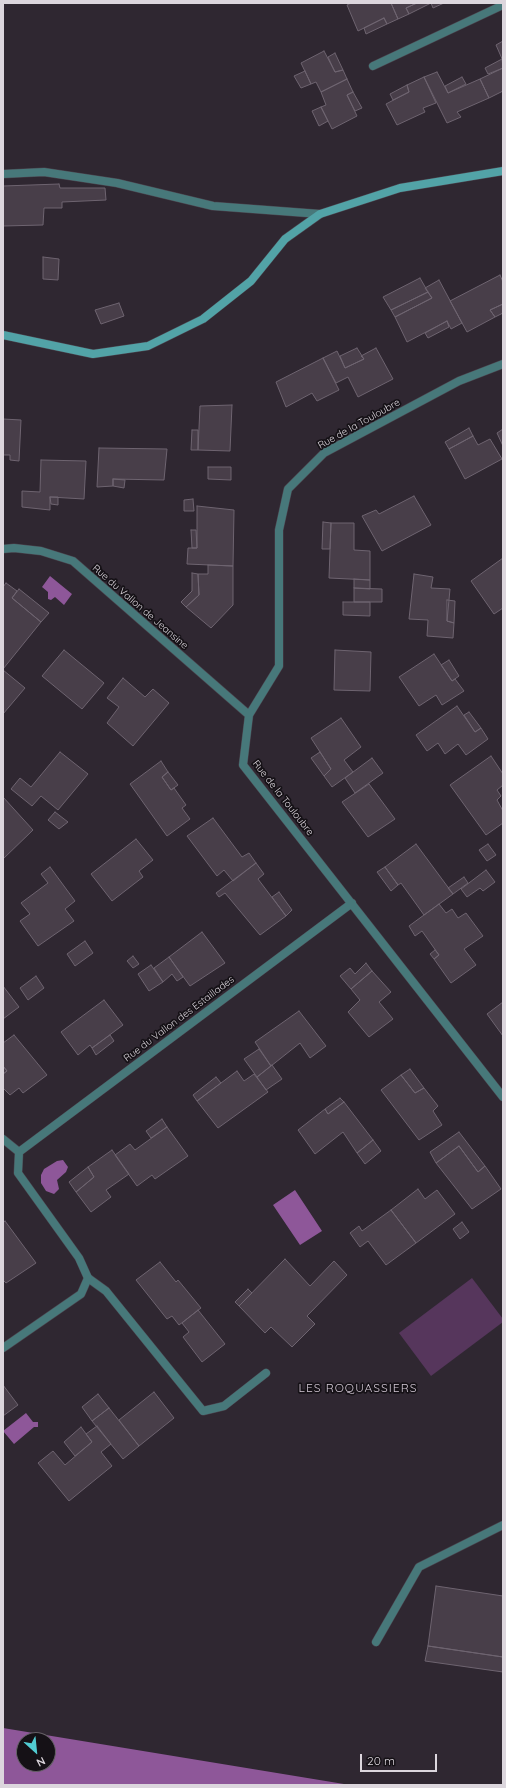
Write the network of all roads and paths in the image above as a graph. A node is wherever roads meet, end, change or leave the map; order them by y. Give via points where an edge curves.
1 (503, 5) edge
2 (373, 66) dead end
3 (503, 171) edge
4 (3, 174) edge
5 (320, 214) junction
6 (3, 335) edge
7 (503, 364) edge
8 (3, 549) edge
9 (249, 715) junction
10 (352, 903) junction
11 (503, 1097) edge
12 (3, 1139) edge
13 (19, 1152) junction
14 (88, 1278) junction
15 (3, 1348) edge
16 (266, 1373) dead end
17 (503, 1525) edge
18 (376, 1642) dead end

1 - 2 street
3 - 5 street via 400,188
4 - 5 street via 44,172 117,183 213,206
5 - 6 street via 285,239 251,281 203,319 148,346 93,354
7 - 9 street, Rue de la Touloubre via 459,381 324,453 288,489 279,530 279,666
8 - 9 street, Rue du Vallon de Jeansine via 40,551 73,561
9 - 10 street, Rue de la Touloubre via 244,765
10 - 11 street, Rue de la Touloubre
10 - 13 street, Rue du Vallon des Estaillades
12 - 13 street
13 - 14 street via 18,1173 79,1258
14 - 15 street via 81,1294
14 - 16 street via 106,1291 203,1411 224,1406
17 - 18 street via 418,1567

